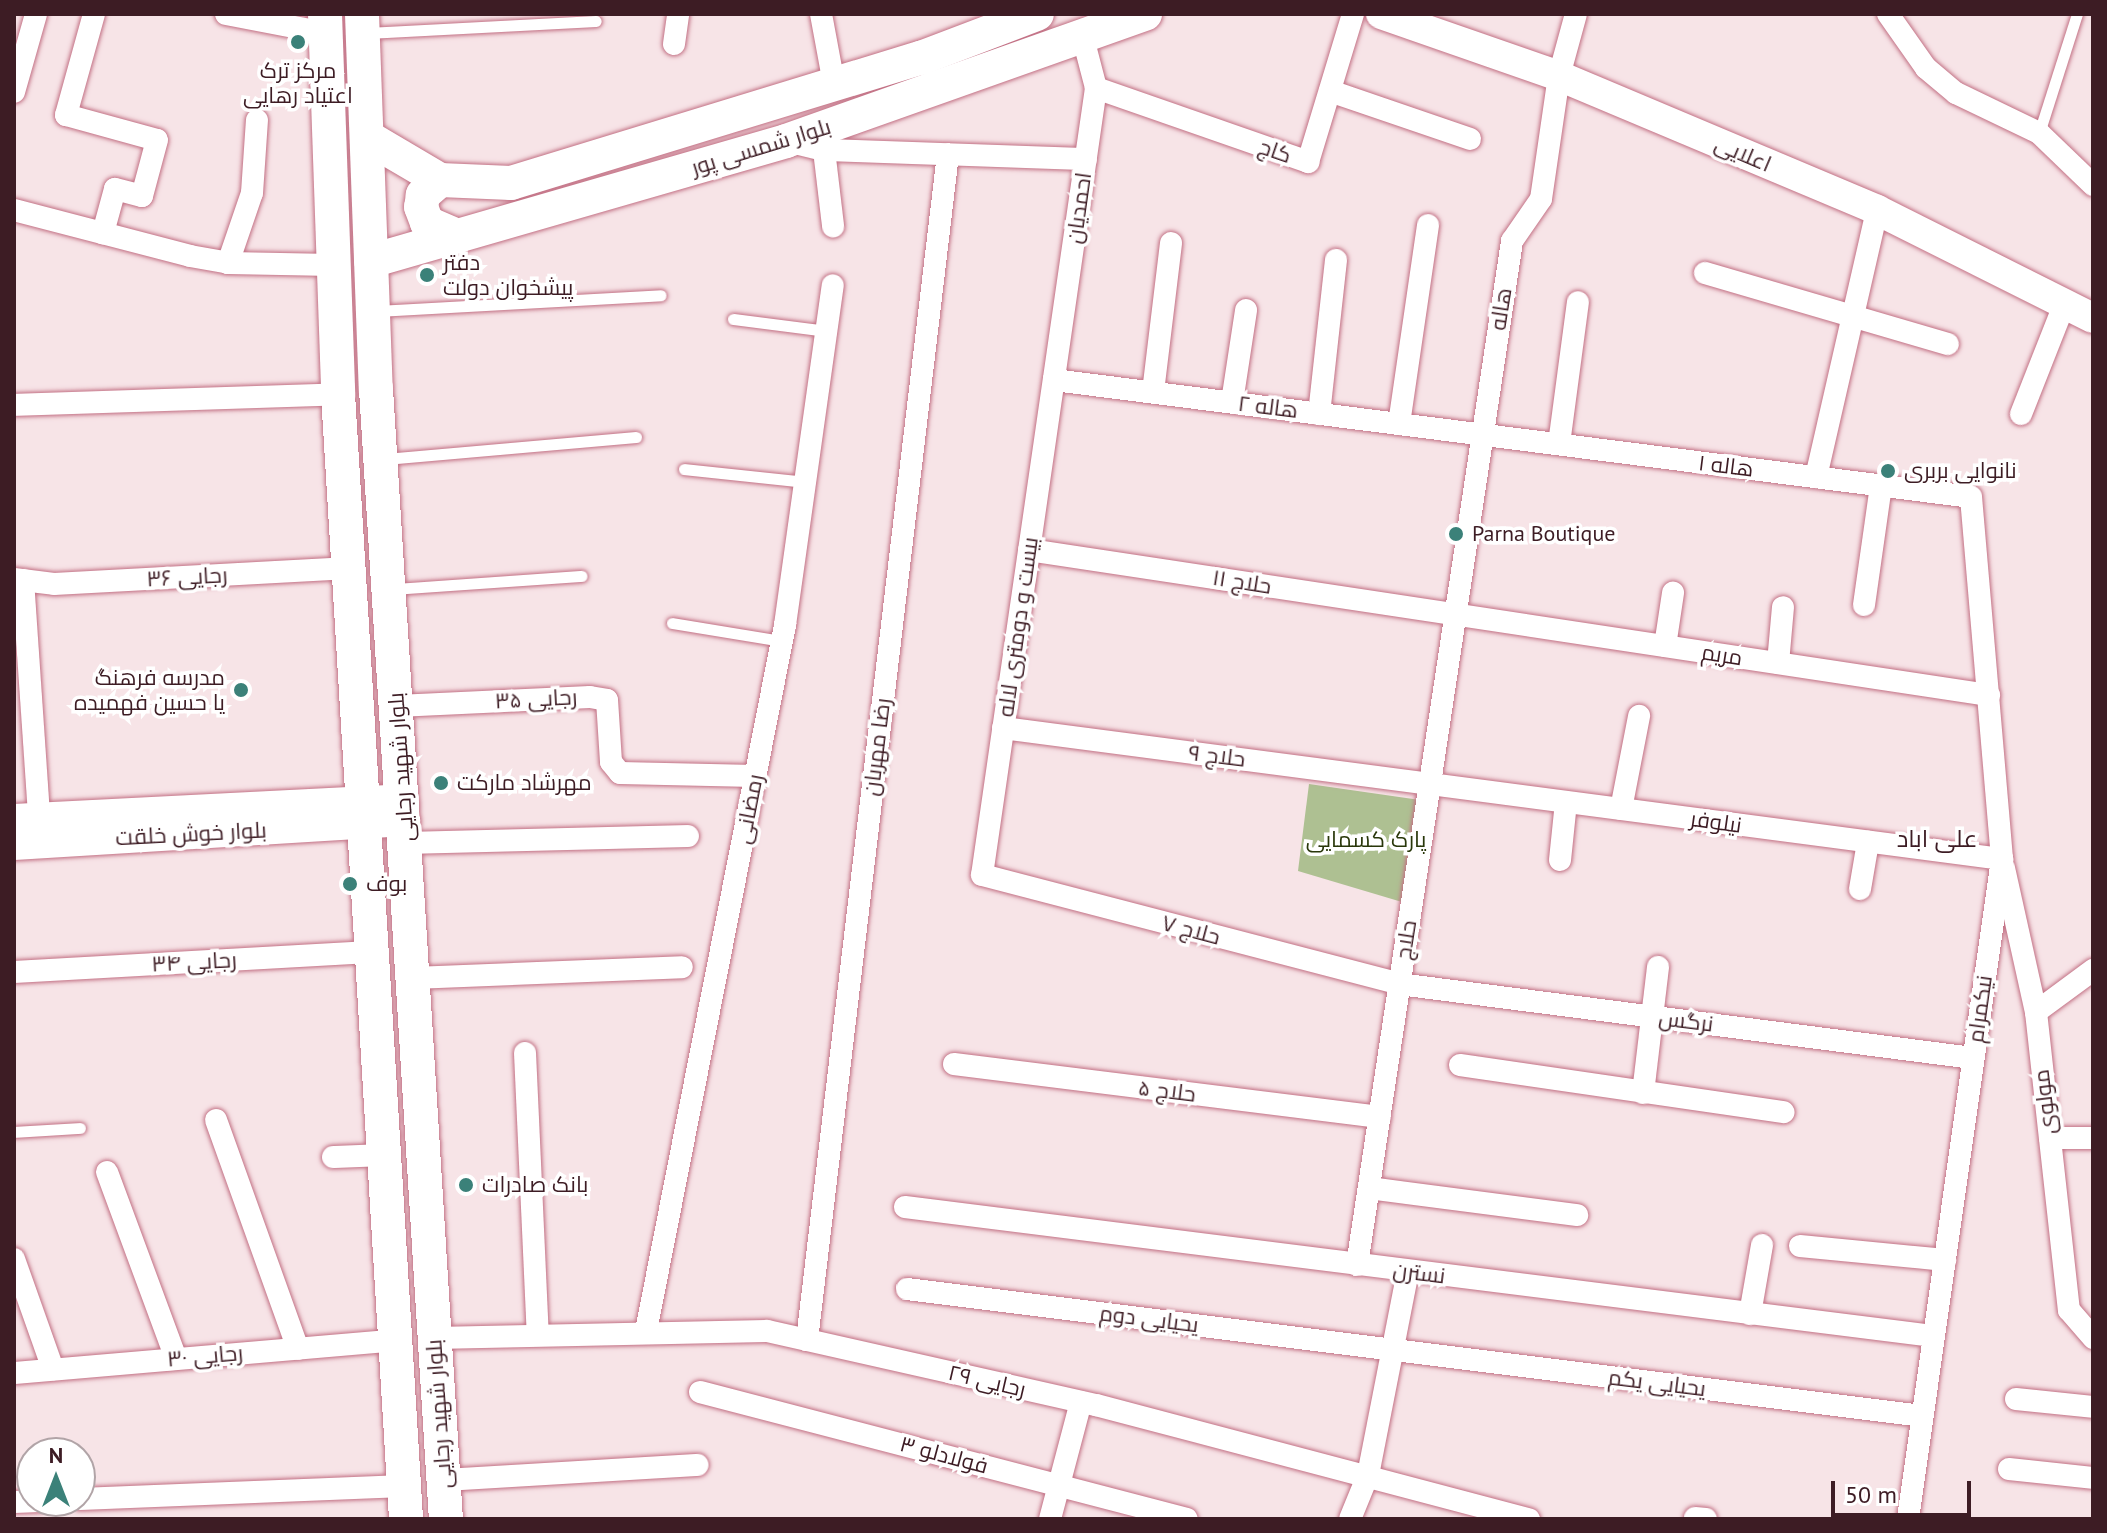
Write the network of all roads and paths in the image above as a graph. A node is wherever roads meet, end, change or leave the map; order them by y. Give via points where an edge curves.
1 (36, 14) edge
2 (94, 14) edge
3 (226, 14) edge
4 (678, 14) edge
5 (821, 14) edge
6 (1037, 14) edge
7 (1145, 14) edge
8 (1353, 14) edge
9 (1381, 14) edge
10 (1576, 14) edge
11 (1888, 14) edge
12 (2077, 14) edge
13 (596, 21) dead end
14 (325, 24) edge
15 (362, 24) edge
16 (1083, 38) junction
17 (674, 44) dead end
18 (1559, 76) junction
19 (834, 84) junction
20 (1096, 88) junction
21 (1330, 91) junction
22 (14, 92) edge
23 (257, 120) dead end
24 (2039, 133) junction
25 (367, 137) junction
26 (1470, 139) dead end
27 (786, 141) junction
28 (824, 150) junction
29 (948, 154) junction
30 (1086, 159) junction
31 (440, 180) junction
32 (2093, 185) edge
33 (14, 210) edge
34 (1877, 210) junction
35 (1428, 225) dead end
36 (833, 226) dead end
37 (103, 233) junction
38 (458, 236) junction
39 (1171, 243) dead end
40 (1336, 260) dead end
41 (371, 261) junction
42 (228, 263) junction
43 (333, 265) junction
44 (1705, 273) dead end
45 (833, 285) dead end
46 (661, 295) dead end
47 (1578, 302) dead end
48 (2064, 305) junction
49 (1246, 310) dead end
50 (373, 311) junction
51 (1851, 315) junction
52 (2093, 318) edge
53 (733, 319) dead end
54 (827, 331) junction
55 (1948, 344) dead end
56 (1054, 380) junction
57 (1153, 392) junction
58 (338, 394) junction
59 (1232, 402) junction
60 (14, 405) edge
61 (1319, 414) junction
62 (2021, 414) dead end
63 (1399, 424) junction
64 (1482, 434) junction
65 (636, 437) dead end
66 (1559, 444) junction
67 (381, 460) junction
68 (684, 469) dead end
69 (1816, 477) junction
70 (805, 482) junction
71 (1881, 486) junction
72 (1971, 497) joint
73 (1029, 550) junction
74 (350, 568) junction
75 (582, 576) dead end
76 (19, 579) edge
77 (389, 590) junction
78 (1673, 593) dead end
79 (1864, 605) dead end
80 (1783, 607) dead end
81 (1455, 614) junction
82 (672, 623) dead end
83 (782, 641) junction
84 (1665, 646) junction
85 (1778, 663) junction
86 (1989, 695) junction
87 (397, 706) junction
88 (1639, 716) dead end
89 (1003, 728) junction
90 (755, 776) junction
91 (1430, 784) junction
92 (1566, 802) junction
93 (1621, 809) junction
94 (367, 812) junction
95 (27, 818) edge
96 (405, 821) junction
97 (688, 836) dead end
98 (1868, 842) junction
99 (14, 845) edge
100 (2002, 859) junction
101 (1560, 860) dead end
102 (982, 875) joint
103 (1860, 889) dead end
104 (374, 952) junction
105 (682, 967) dead end
106 (1658, 967) dead end
107 (2093, 970) edge
108 (14, 972) edge
109 (413, 978) junction
110 (1399, 984) junction
111 (2036, 1012) junction
112 (1650, 1017) junction
113 (525, 1053) dead end
114 (1973, 1058) junction
115 (954, 1064) dead end
116 (1460, 1065) dead end
117 (1643, 1093) junction
118 (1784, 1112) dead end
119 (1380, 1117) junction
120 (216, 1120) dead end
121 (80, 1128) dead end
122 (14, 1132) edge
123 (2050, 1138) junction
124 (2093, 1138) edge
125 (386, 1155) junction
126 (333, 1157) dead end
127 (107, 1172) dead end
128 (1369, 1188) junction
129 (905, 1207) dead end
130 (1577, 1215) dead end
131 (1762, 1245) dead end
132 (1800, 1246) dead end
133 (14, 1259) edge
134 (1945, 1260) junction
135 (1357, 1265) junction
136 (1408, 1271) junction
137 (907, 1289) dead end
138 (1750, 1314) junction
139 (646, 1331) junction
140 (538, 1334) junction
141 (1934, 1336) junction
142 (434, 1338) junction
143 (2093, 1338) edge
144 (396, 1340) junction
145 (807, 1340) junction
146 (298, 1349) junction
147 (1392, 1350) junction
148 (176, 1359) junction
149 (53, 1369) junction
150 (14, 1373) edge
151 (700, 1392) dead end
152 (2016, 1399) dead end
153 (1081, 1402) junction
154 (2093, 1407) edge
155 (1922, 1416) junction
156 (698, 1465) dead end
157 (2009, 1469) dead end
158 (1368, 1475) junction
159 (2093, 1478) edge
160 (443, 1480) junction
161 (1060, 1486) junction
162 (96, 1499) edge
163 (405, 1502) edge
164 (446, 1519) edge
165 (1050, 1519) edge
166 (1187, 1519) edge
167 (1350, 1519) edge
168 (1529, 1519) edge
169 (1908, 1519) edge

1 - 22 street
2 - 37 street via 66,115 157,140 142,196 115,189
3 - 14 street
4 - 17 street
5 - 19 street
6 - 19 main road, بلوار شمسی پور
7 - 16 main road, بلوار شمسی پور
8 - 21 street, کاج
9 - 18 street, اعلایی
10 - 18 street, هاله
11 - 24 street via 1936,77 1956,93
12 - 24 lane
13 - 15 lane
14 - 43 main road, بلوار شهید رجایی
15 - 25 main road, بلوار شهید رجایی
16 - 20 street, احمدیان
16 - 27 main road, بلوار شمسی پور
18 - 34 street, اعلایی
18 - 64 street, هاله via 1541,199 1512,241
19 - 31 main road, بلوار شمسی پور via 511,183
20 - 21 street, کاج via 1308,162
20 - 30 street, احمدیان
21 - 26 street
23 - 42 street via 252,193
24 - 32 street
25 - 31 main road, بلوار شمسی پور
25 - 41 main road, بلوار شهید رجایی
27 - 28 street
27 - 38 main road, بلوار شمسی پور
28 - 29 street
28 - 36 street
29 - 30 street
29 - 145 street, رضا مهربان
30 - 56 street, احمدیان
31 - 38 main road via 423,195 421,207 427,223
33 - 37 street
34 - 48 street, اعلایی
34 - 51 street
35 - 63 street
37 - 42 street
38 - 41 main road, بلوار شمسی پور
39 - 57 street
40 - 61 street
41 - 43 street
41 - 50 main road, بلوار شهید رجایی
42 - 43 street
43 - 58 main road, بلوار شهید رجایی
44 - 51 street
45 - 54 street, رمضانی
46 - 50 lane
47 - 66 street
48 - 52 street, اعلایی
48 - 62 street
49 - 59 street
50 - 67 main road, بلوار شهید رجایی
51 - 55 street
51 - 69 street
53 - 54 lane
54 - 70 street, رمضانی
56 - 57 street, هاله ۲
56 - 73 street, بیست و دومتری لاله
57 - 59 street, هاله ۲
58 - 60 street
58 - 74 main road, بلوار شهید رجایی
59 - 61 street, هاله ۲
61 - 63 street, هاله ۲
63 - 64 street, هاله ۲
64 - 66 street, هاله ۱
64 - 81 street, هاله
65 - 67 lane
66 - 69 street, هاله ۱
67 - 77 main road, بلوار شهید رجایی
68 - 70 lane
69 - 71 street, هاله ۱
70 - 83 street, رمضانی
71 - 72 street, هاله ۱
71 - 79 street
72 - 86 street, نیکمرام
73 - 81 street, حلاج ۱۱
73 - 89 street, بیست و دومتری لاله
74 - 76 street, رجایی ۳۶ via 54,584
74 - 94 main road, بلوار شهید رجایی
75 - 77 lane
76 - 95 street
77 - 87 main road, بلوار شهید رجایی
78 - 84 street
80 - 85 street
81 - 84 street, مریم
81 - 91 street, حلاج
82 - 83 lane
83 - 90 street, رمضانی
84 - 85 street, مریم
85 - 86 street, مریم
86 - 100 street, نیکمرام
87 - 90 street, رجایی ۳۵ via 607,700 611,762 620,773
87 - 96 main road, بلوار شهید رجایی
88 - 93 street
89 - 91 street, حلاج ۹
89 - 102 street, بیست و دومتری لاله
90 - 139 street, رمضانی
91 - 92 street, نیلوفر
91 - 110 street, حلاج
92 - 93 street, نیلوفر
92 - 101 street
93 - 98 street, نیلوفر
94 - 95 street, بلوار خوش خلقت
94 - 96 street
94 - 99 street, بلوار خوش خلقت
94 - 104 main road, بلوار شهید رجایی
96 - 97 street
96 - 109 main road, بلوار شهید رجایی
98 - 100 street, نیلوفر
98 - 103 street
100 - 111 street, مولوی
100 - 114 street, نیکمرام
102 - 110 street, حلاج ۷
104 - 108 street, رجایی ۳۴
104 - 125 main road, بلوار شهید رجایی
105 - 109 street
106 - 112 street
107 - 111 street
109 - 142 main road, بلوار شهید رجایی
110 - 112 street, نرگس
110 - 119 street, حلاج
111 - 123 street, مولوی
112 - 114 street, نرگس
112 - 117 street
113 - 140 street
114 - 134 street, نیکمرام
115 - 119 street, حلاج ۵
116 - 117 street
117 - 118 street
119 - 128 street, حلاج
120 - 146 street
121 - 122 lane
123 - 124 street
123 - 143 street, مولوی via 2069,1310
125 - 126 street
125 - 144 main road, بلوار شهید رجایی
127 - 148 street
128 - 130 street
128 - 135 street, حلاج
129 - 135 street, نسترن
131 - 138 street
132 - 134 street
133 - 149 street
134 - 141 street, نیکمرام
135 - 136 street, نسترن
136 - 138 street, نسترن
136 - 147 street
137 - 147 street, یحیایی دوم
138 - 141 street, نسترن
139 - 140 street, رجایی ۲۹
139 - 145 street, رجایی ۲۹ via 767,1331
140 - 142 street, رجایی ۲۹
141 - 155 street, نیکمرام
142 - 160 main road, بلوار شهید رجایی
144 - 146 street, رجایی ۳۰
144 - 163 main road, بلوار شهید رجایی
145 - 153 street, رجایی ۲۹
146 - 148 street, رجایی ۳۰
147 - 155 street, یحیایی یکم
147 - 158 street
148 - 149 street, رجایی ۳۰
149 - 150 street, رجایی ۳۰
151 - 161 street, فولادلو ۳
152 - 154 street
153 - 158 street, رجایی ۲۹
153 - 161 street
155 - 169 street, نیکمرام
156 - 160 street
157 - 159 street
158 - 167 street
158 - 168 street, رجایی ۲۹
160 - 164 main road, بلوار شهید رجایی
161 - 165 street
161 - 166 street, فولادلو ۳
162 - 163 street

